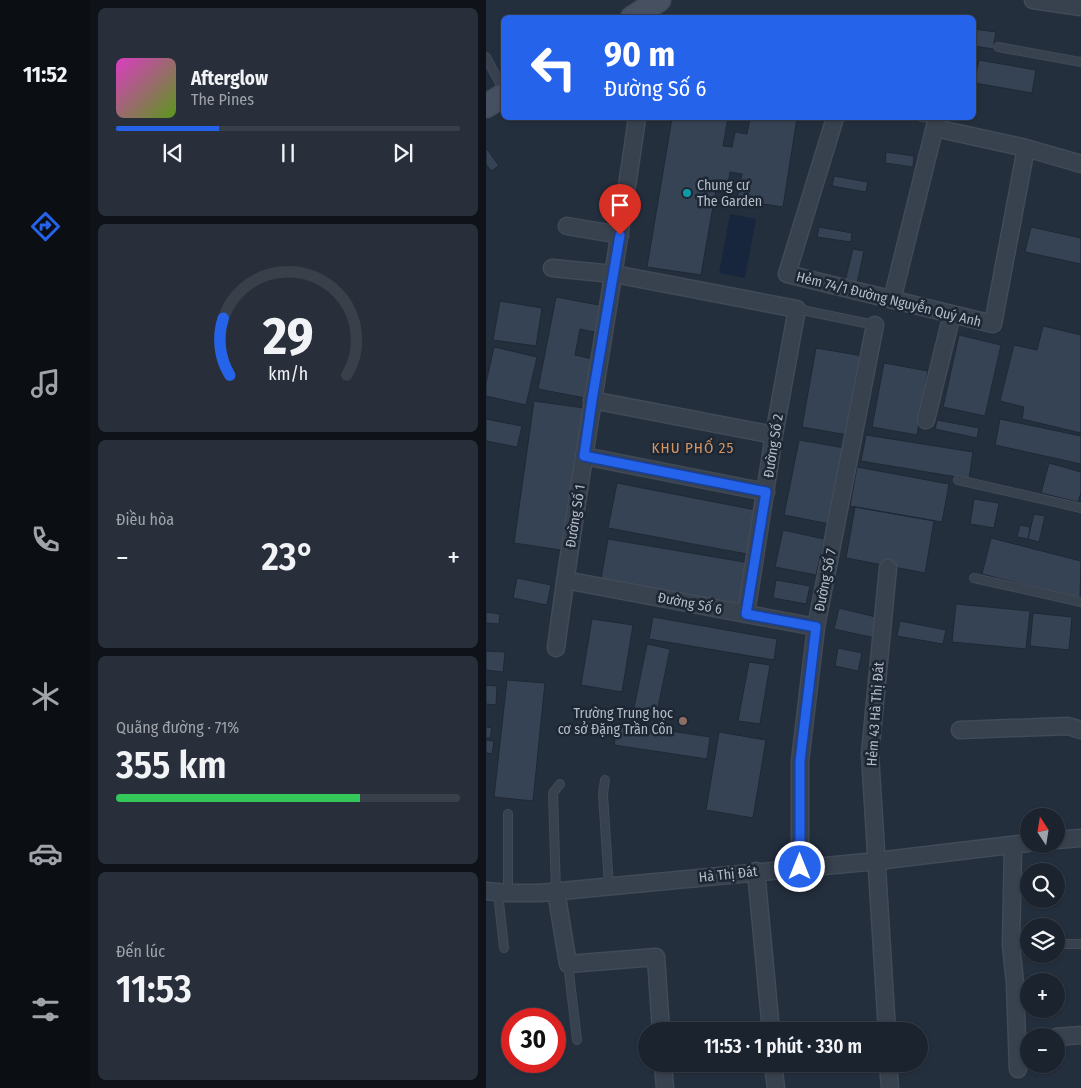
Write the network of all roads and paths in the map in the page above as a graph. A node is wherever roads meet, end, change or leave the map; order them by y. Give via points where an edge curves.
1 (1033, 0) edge
2 (1061, 2) edge
3 (1081, 7) edge
4 (998, 47) dead end
5 (486, 57) edge
6 (1081, 62) edge
7 (501, 87) edge
8 (501, 95) edge
9 (486, 106) edge
10 (637, 120) edge
11 (835, 120) edge
12 (936, 123) edge
13 (1026, 148) junction
14 (1081, 164) edge
15 (567, 226) dead end
16 (620, 235) junction
17 (552, 268) dead end
18 (614, 274) junction
19 (892, 300) junction
20 (797, 309) junction
21 (952, 314) junction
22 (875, 325) joint
23 (592, 400) junction
24 (926, 420) dead end
25 (774, 435) junction
26 (584, 456) junction
27 (958, 480) dead end
28 (766, 492) junction
29 (1081, 508) edge
30 (888, 568) dead end
31 (974, 578) dead end
32 (565, 580) junction
33 (1081, 602) edge
34 (746, 614) junction
35 (816, 627) junction
36 (556, 648) dead end
37 (960, 730) dead end
38 (1081, 730) edge
39 (605, 780) dead end
40 (560, 784) dead end
41 (508, 814) dead end
42 (1081, 838) edge
43 (1065, 839) edge
44 (1020, 844) edge
45 (877, 861) junction
46 (800, 867) junction
47 (756, 871) junction
48 (609, 886) junction
49 (556, 891) junction
50 (498, 892) edge
51 (1065, 944) edge
52 (1081, 944) edge
53 (1010, 945) junction
54 (1020, 945) edge
55 (504, 948) dead end
56 (568, 964) junction
57 (660, 1022) edge
58 (769, 1022) edge
59 (886, 1022) edge
60 (1021, 1028) edge
61 (1081, 1035) edge
62 (1065, 1036) edge
63 (577, 1040) dead end
64 (1020, 1058) edge
65 (1018, 1069) dead end
66 (663, 1072) edge
67 (775, 1072) edge
68 (889, 1072) edge
69 (665, 1088) edge
70 (776, 1088) edge
71 (890, 1088) edge

1 - 2 street
2 - 3 street
4 - 6 lane
5 - 7 lane
8 - 9 main road
10 - 16 street, Đường Số 1
11 - 19 street, Hẻm 74/1 Đường Nguyễn Quý Anh via 787,274
12 - 13 street
12 - 19 street
13 - 14 street
13 - 21 street, Hẻm 74/1 Đường Nguyễn Quý Anh via 993,324
15 - 16 street
16 - 18 street, Đường Số 1
17 - 18 street
18 - 20 street
18 - 23 street, Đường Số 1
19 - 21 street, Hẻm 74/1 Đường Nguyễn Quý Anh
20 - 22 lane
20 - 25 street, Đường Số 2
21 - 24 street
22 - 35 street, Đường Số 7
23 - 25 street
23 - 26 street, Đường Số 1
25 - 28 street, Đường Số 2
26 - 28 street
26 - 32 street, Đường Số 1
27 - 29 lane
28 - 34 street, Đường Số 2
30 - 45 street, Hẻm 43 Hà Thị Đát via 870,754
31 - 33 lane
32 - 34 street, Đường Số 6
32 - 36 street, Đường Số 1
34 - 35 street, Đường Số 6
35 - 46 street, Đường Số 7 via 800,761
37 - 38 street via 1068,726
39 - 48 lane via 603,794
40 - 49 lane via 553,793
41 - 50 lane
42 - 43 street
44 - 45 street, Hà Thị Đát
44 - 53 street
45 - 46 street, Hà Thị Đát
45 - 59 street, Hẻm 43 Hà Thị Đát
46 - 47 street, Hà Thị Đát
47 - 48 street, Hà Thị Đát
47 - 58 street
48 - 49 street, Hà Thị Đát
49 - 50 street, Hà Thị Đát
49 - 56 street
50 - 55 lane
51 - 52 lane
53 - 54 lane
53 - 60 street
56 - 57 street via 656,957
56 - 63 lane
61 - 62 street
64 - 65 street
66 - 69 street
67 - 70 street
68 - 71 street

